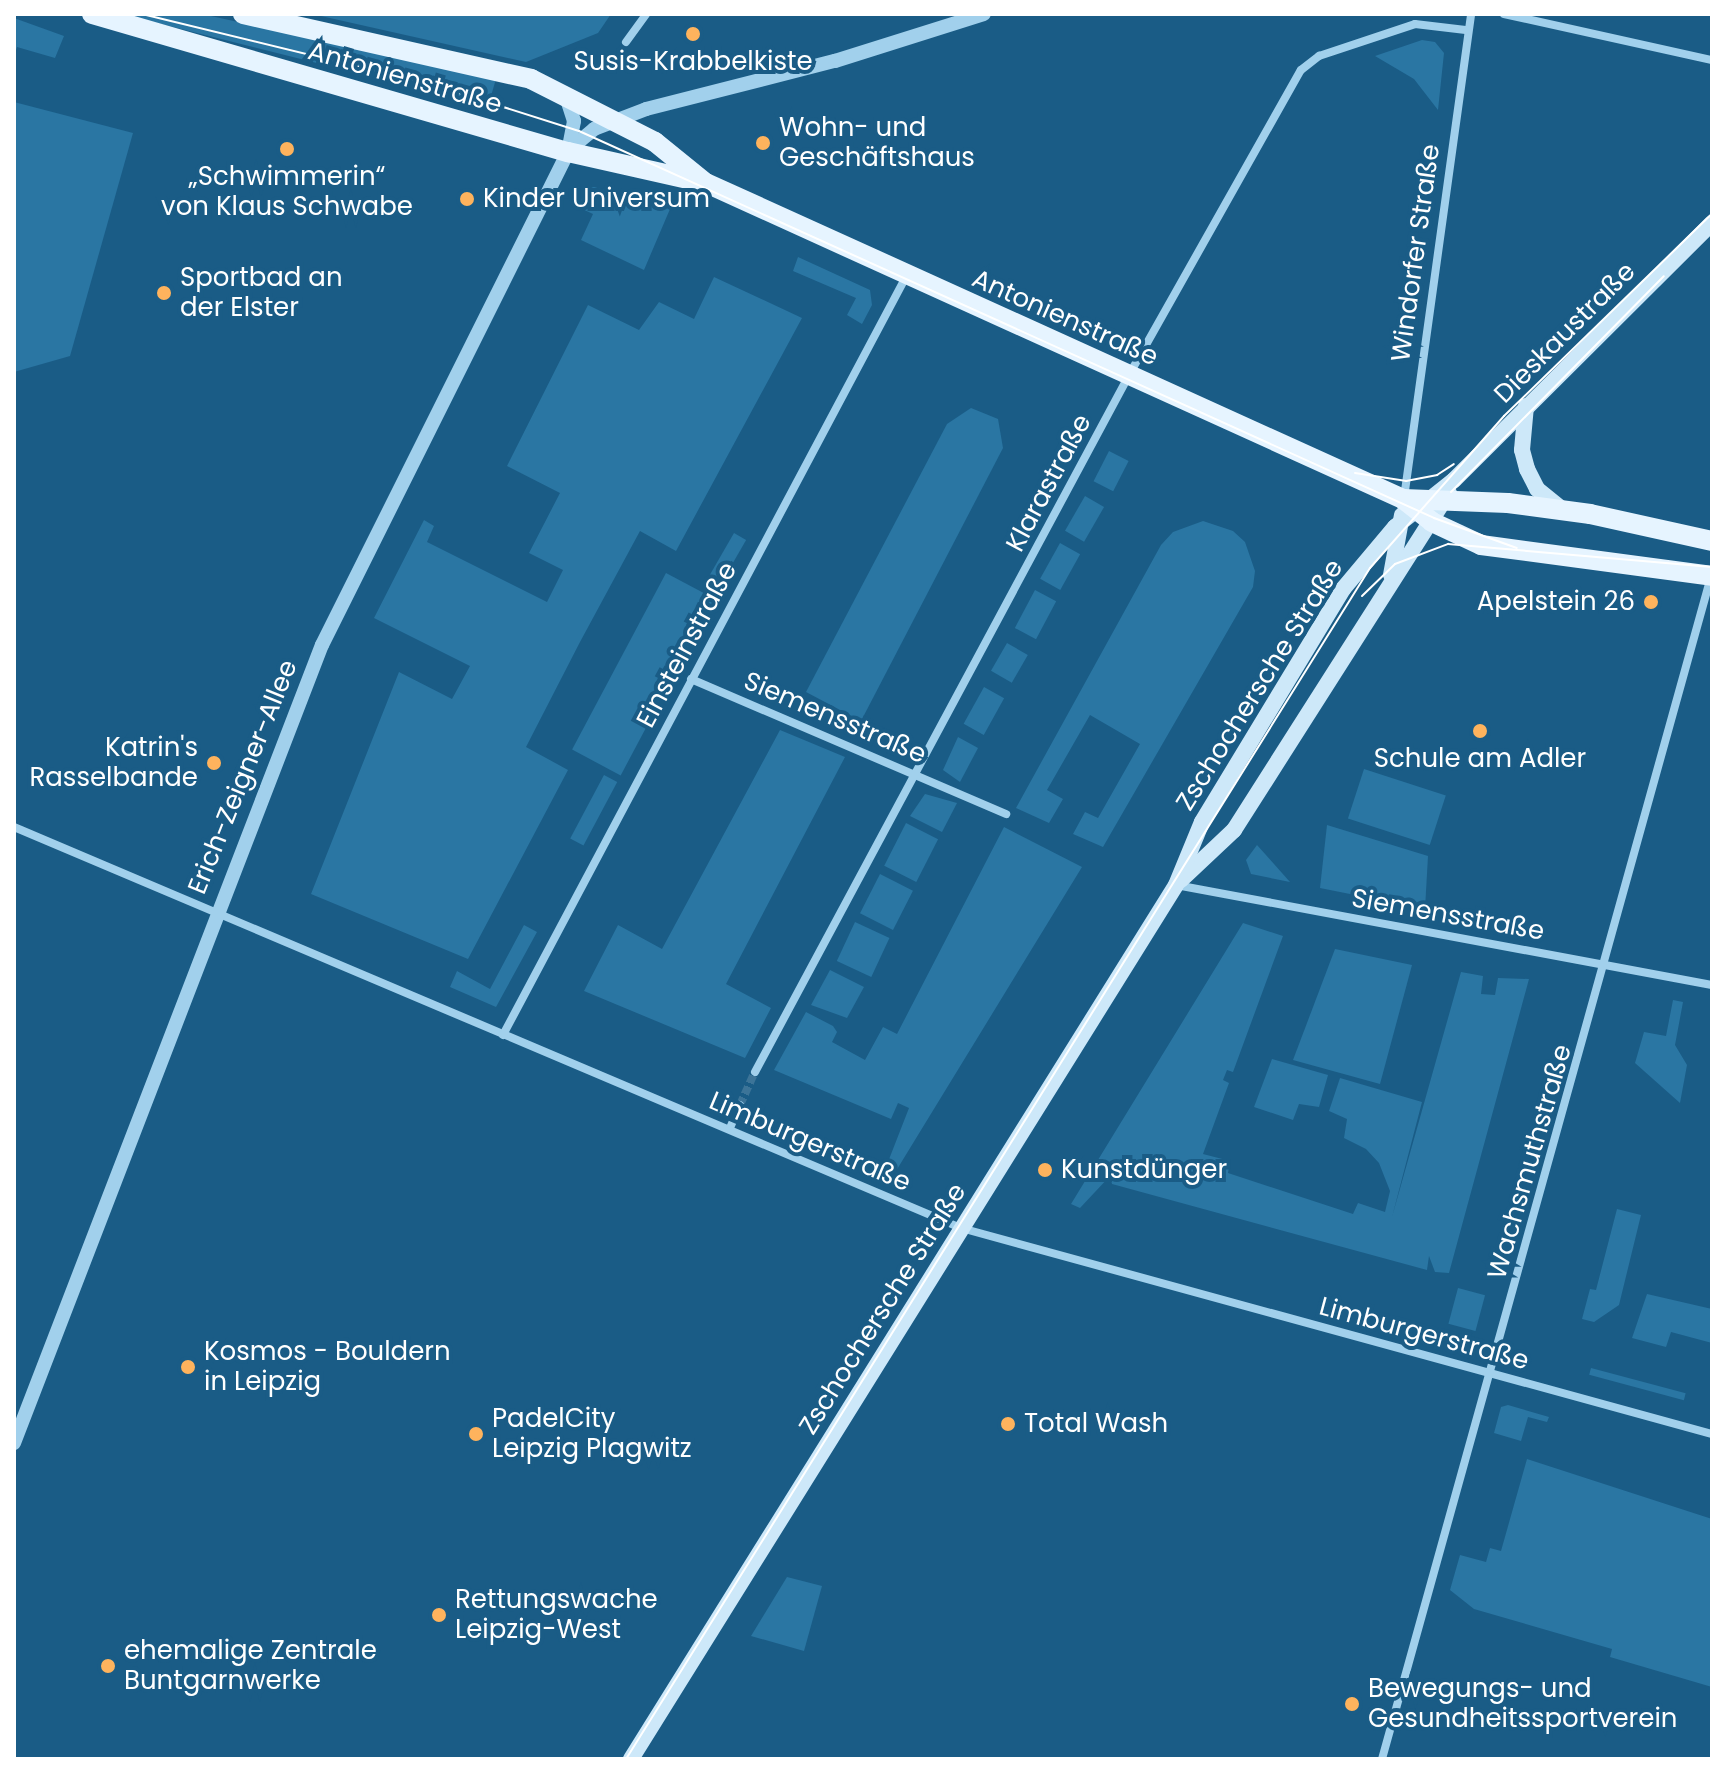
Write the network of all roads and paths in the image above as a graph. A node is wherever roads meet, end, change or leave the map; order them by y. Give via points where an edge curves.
1 (92, 14) edge
2 (243, 14) edge
3 (646, 14) edge
4 (984, 14) edge
5 (1471, 14) edge
6 (1504, 14) edge
7 (1466, 30) junction
8 (626, 42) dead end
9 (1712, 60) edge
10 (565, 93) junction
11 (618, 120) junction
12 (568, 152) junction
13 (706, 183) junction
14 (1712, 223) edge
15 (907, 275) junction
16 (1129, 375) junction
17 (1526, 406) junction
18 (1454, 480) joint
19 (1421, 509) junction
20 (1564, 511) junction
21 (1712, 541) edge
22 (1712, 576) edge
23 (1376, 610) junction
24 (691, 679) junction
25 (915, 773) junction
26 (1006, 814) dead end
27 (14, 827) edge
28 (1176, 885) junction
29 (214, 914) junction
30 (1606, 965) junction
31 (1712, 985) edge
32 (503, 1035) junction
33 (755, 1072) tunnel mouth
34 (740, 1105) tunnel mouth
35 (730, 1128) junction
36 (961, 1228) junction
37 (1490, 1373) junction
38 (1712, 1434) edge
39 (14, 1443) edge
40 (631, 1759) edge
41 (1382, 1759) edge

1 - 12 main road, Antonienstraße
2 - 10 main road, Antonienstraße via 467,61
3 - 8 street
4 - 11 street
5 - 7 street, Windorfer Straße
6 - 9 street
7 - 16 street, Klarastraße via 1415,24 1319,56 1301,70
7 - 19 street, Windorfer Straße
10 - 11 main road, Antonienstraße
10 - 12 street via 574,121
11 - 12 street via 586,134
11 - 13 main road, Antonienstraße
12 - 13 main road, Antonienstraße
12 - 29 street, Erich-Zeigner-Allee via 322,645
13 - 15 main road, Antonienstraße
14 - 17 main road, Dieskaustraße
15 - 16 main road, Antonienstraße
15 - 24 street, Einsteinstraße
16 - 19 main road, Antonienstraße
16 - 25 street, Klarastraße
17 - 18 main road, Dieskaustraße
17 - 20 main road via 1522,450 1527,469 1537,489
18 - 19 main road, Zschochersche Straße
19 - 20 main road, Antonienstraße
19 - 22 main road, Antonienstraße via 1481,545
19 - 23 main road, Zschochersche Straße
19 - 23 main road, Zschochersche Straße
19 - 28 main road, Zschochersche Straße via 1337,600 1202,822
20 - 21 main road, Antonienstraße
22 - 30 street, Wachsmuthstraße
23 - 28 main road, Zschochersche Straße via 1234,830
24 - 25 street, Siemensstraße
24 - 32 street, Einsteinstraße
25 - 26 street, Siemensstraße
25 - 33 street, Klarastraße
27 - 29 street, Limburgerstraße
28 - 30 street, Siemensstraße
28 - 36 main road, Zschochersche Straße
29 - 32 street, Limburgerstraße
29 - 39 street, Erich-Zeigner-Allee
30 - 31 street, Siemensstraße
30 - 37 street, Wachsmuthstraße
32 - 35 street, Limburgerstraße
34 - 35 street
35 - 36 street, Limburgerstraße
36 - 37 street, Limburgerstraße
36 - 40 main road, Zschochersche Straße
37 - 38 street, Limburgerstraße
37 - 41 street, Wachsmuthstraße

